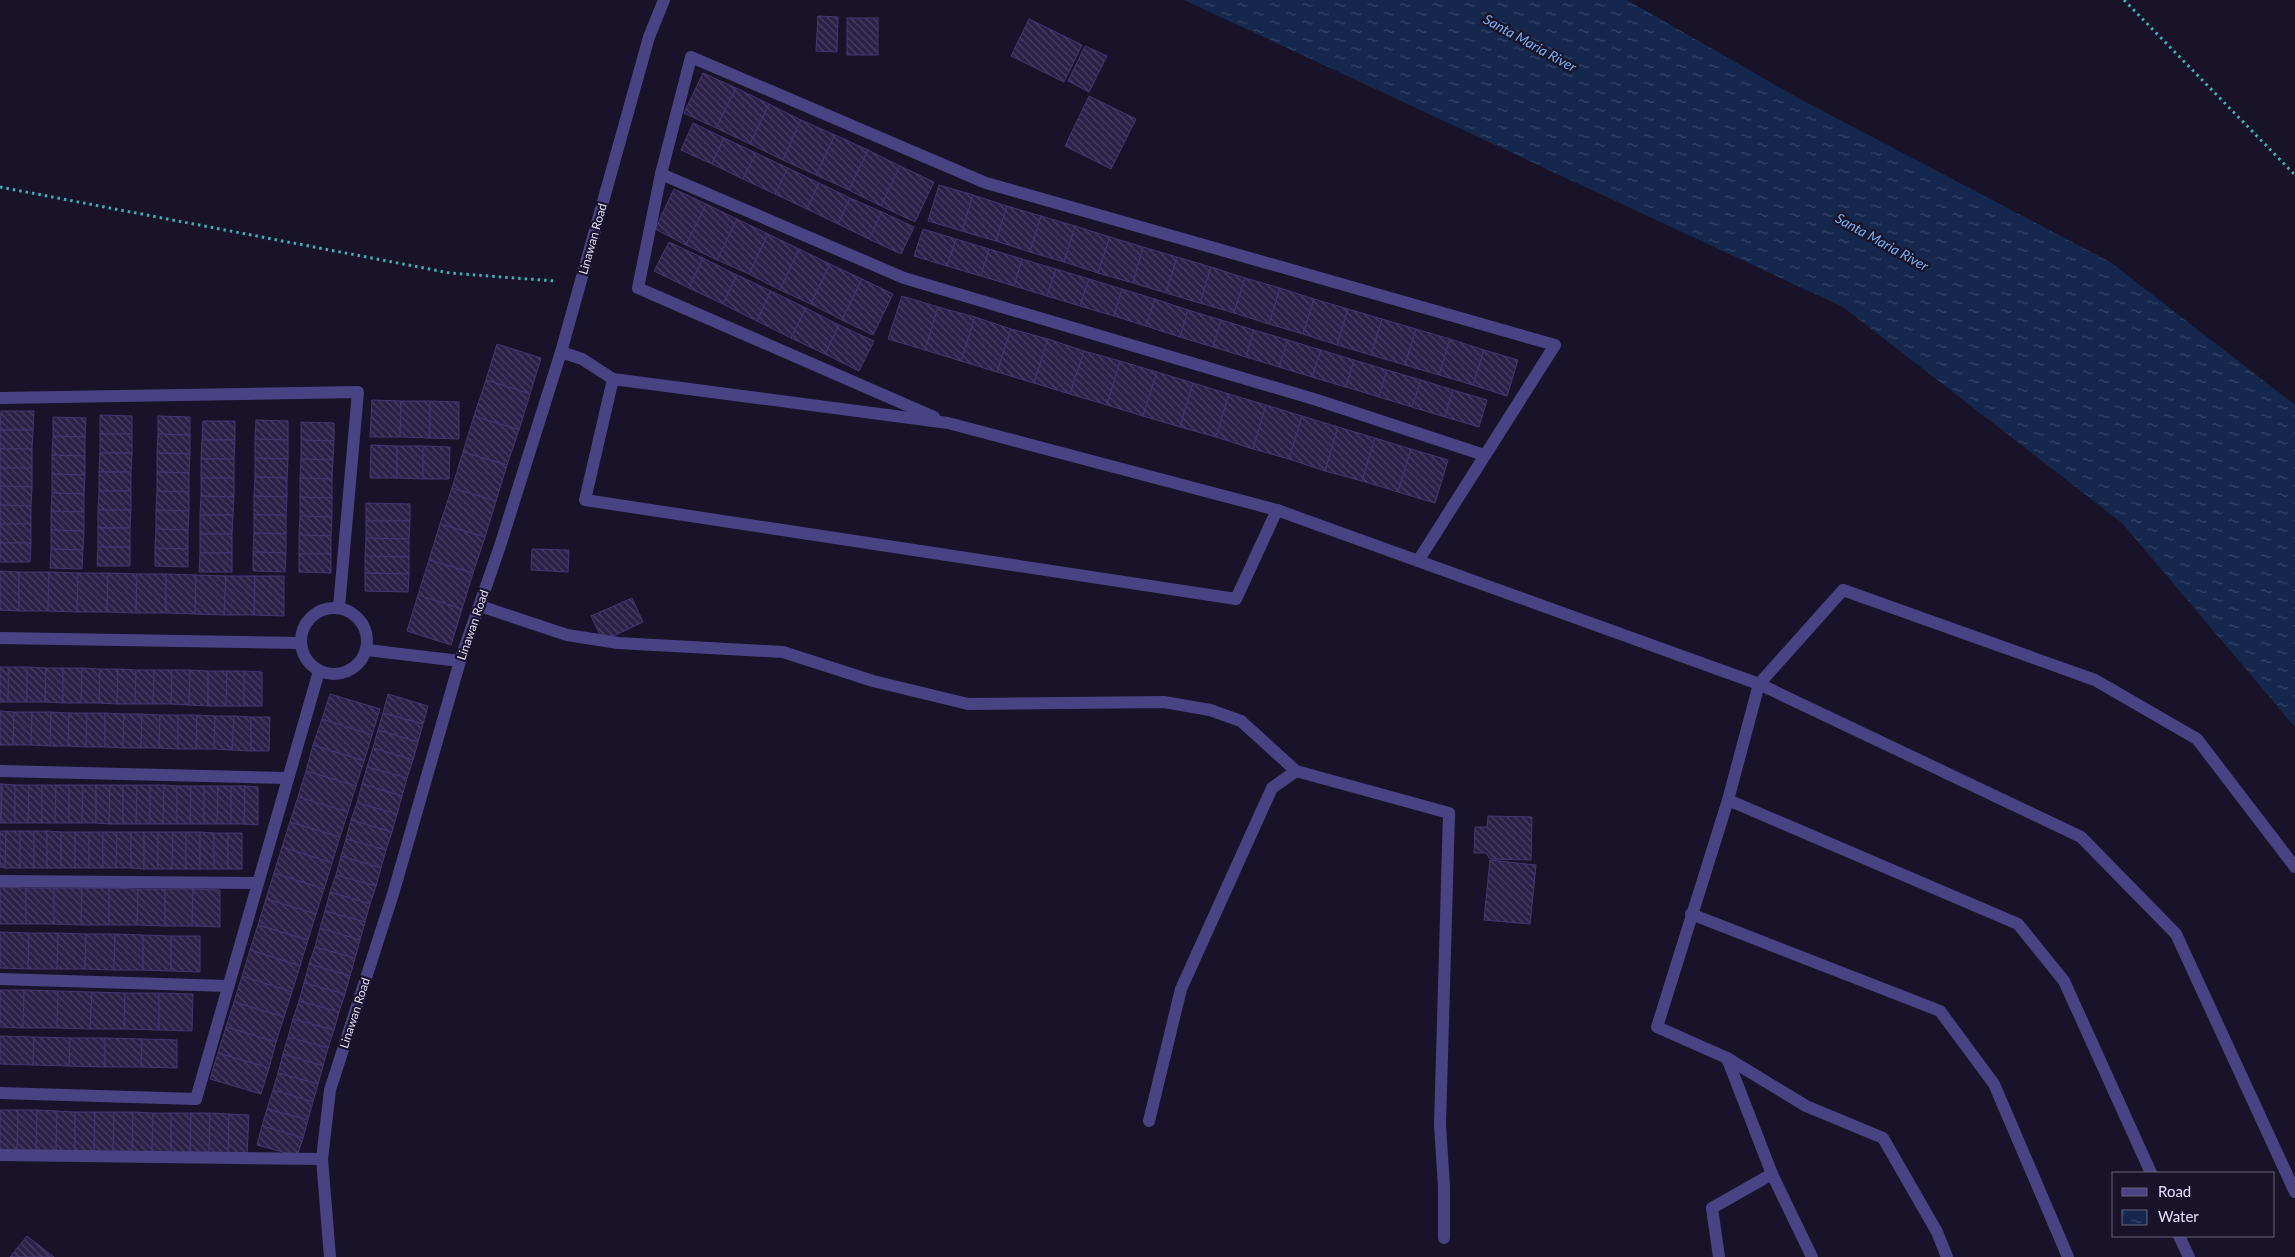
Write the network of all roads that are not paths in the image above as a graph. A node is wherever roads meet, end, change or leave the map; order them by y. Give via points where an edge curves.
1 (664, 0) edge
2 (661, 174) junction
3 (561, 352) junction
4 (613, 379) junction
5 (0, 398) edge
6 (948, 423) junction
7 (1484, 455) junction
8 (1277, 510) junction
9 (1418, 561) junction
10 (480, 606) junction
11 (339, 607) junction
12 (0, 638) edge
13 (300, 643) junction
14 (368, 650) junction
15 (460, 661) junction
16 (319, 671) junction
17 (1759, 684) junction
18 (0, 771) edge
19 (1296, 771) junction
20 (287, 778) junction
21 (1728, 800) junction
22 (2295, 867) edge
23 (0, 881) edge
24 (258, 883) junction
25 (1691, 914) junction
26 (0, 978) edge
27 (228, 986) junction
28 (1727, 1058) junction
29 (0, 1093) edge
30 (1149, 1121) dead end
31 (0, 1155) edge
32 (322, 1160) junction
33 (2151, 1172) edge
34 (1772, 1174) junction
35 (2295, 1192) edge
36 (2179, 1237) edge
37 (1444, 1238) dead end
38 (330, 1257) edge
39 (1719, 1257) edge
40 (1812, 1257) edge
41 (1947, 1257) edge
42 (2068, 1257) edge
43 (2189, 1257) edge

1 - 3 street, Linawan Road via 649,37
2 - 6 street via 638,288
2 - 7 street via 904,278 1307,397
2 - 7 street via 690,57 986,183 1555,345
3 - 4 street via 582,359
3 - 10 street, Linawan Road
4 - 6 street
4 - 8 street via 585,500 1236,599
5 - 11 street via 358,392
6 - 8 street
7 - 9 street
8 - 9 street
9 - 17 street
10 - 15 street, Linawan Road
10 - 19 street via 567,635 618,643 782,652 873,682 968,704 1164,702 1210,710 1241,721
11 - 13 street via 324,608 311,616 303,628
11 - 14 street via 357,615 367,630
12 - 13 street
13 - 16 street via 303,654
14 - 15 street
14 - 16 street via 357,666 339,674
15 - 32 street, Linawan Road via 393,894 330,1090
16 - 20 street
17 - 21 street
17 - 22 street via 1843,590 2095,680 2197,739
17 - 35 street via 2081,837 2176,934
18 - 20 street
19 - 30 street via 1272,788 1181,989
19 - 37 street via 1449,813 1440,1125
20 - 24 street
21 - 25 street
21 - 33 street via 2018,924 2064,981
23 - 24 street
24 - 27 street
25 - 28 street via 1657,1026
25 - 42 street via 1940,1011 1994,1084
26 - 27 street
27 - 29 street via 196,1099
28 - 34 street
28 - 41 street via 1806,1106 1883,1138 1937,1232
31 - 32 street
32 - 38 street, Linawan Road
34 - 39 street via 1712,1208
34 - 40 street
36 - 43 street

